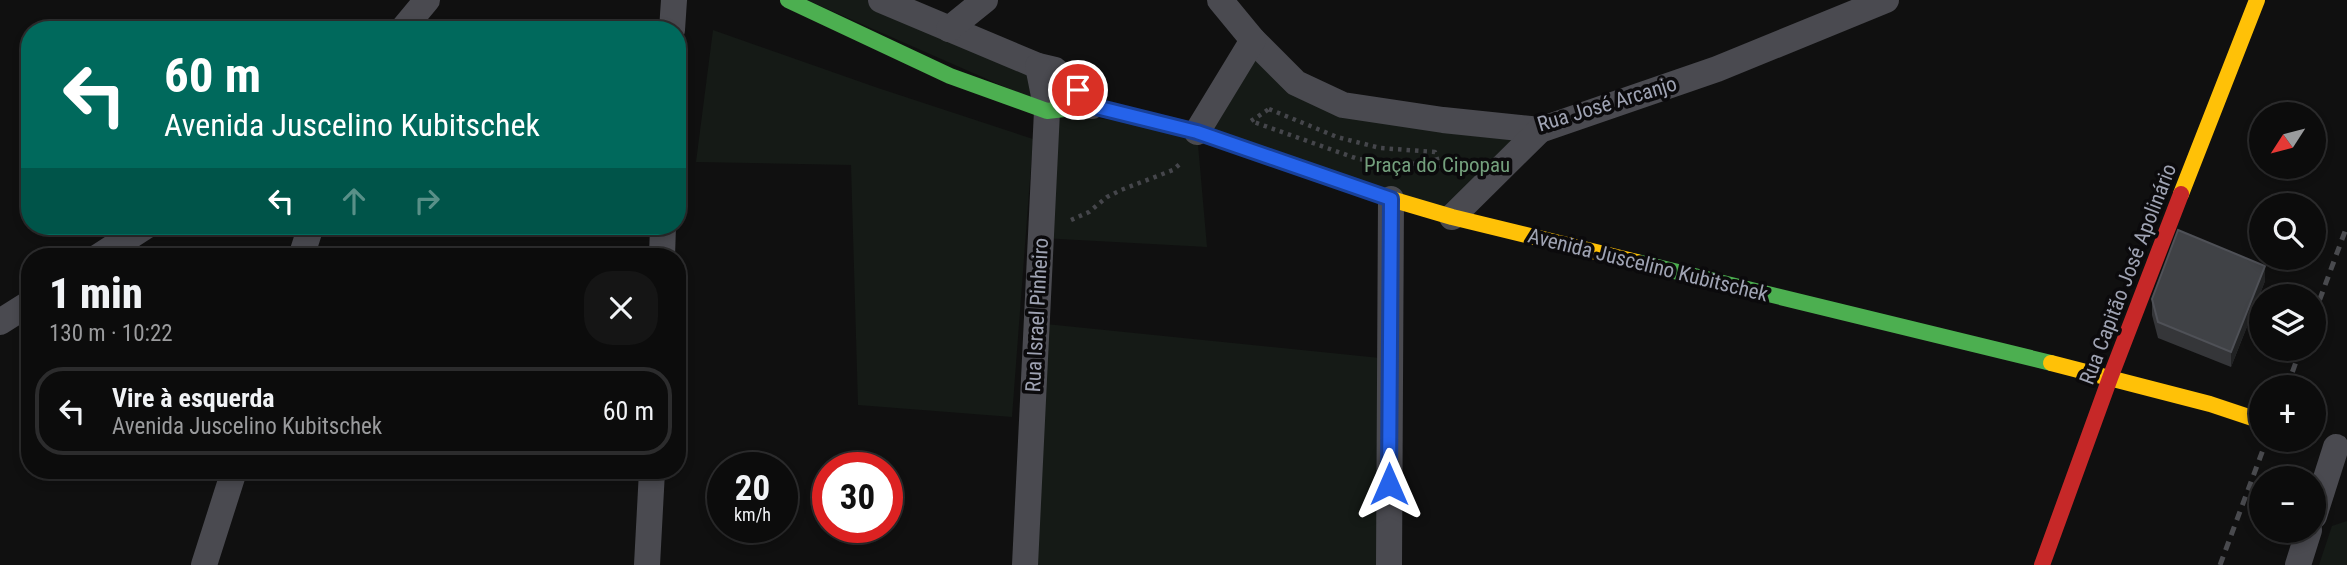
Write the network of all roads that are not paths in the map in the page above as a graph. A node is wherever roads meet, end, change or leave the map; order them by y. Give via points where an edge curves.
1 (427, 0) edge
2 (674, 0) edge
3 (788, 0) edge
4 (881, 0) edge
5 (985, 0) edge
6 (1220, 0) edge
7 (1884, 0) edge
8 (2257, 0) edge
9 (410, 21) edge
10 (673, 21) edge
11 (949, 29) junction
12 (1253, 40) junction
13 (1038, 66) junction
14 (1092, 106) junction
15 (1047, 111) junction
16 (1540, 130) junction
17 (1197, 132) junction
18 (1391, 199) junction
19 (1452, 218) junction
20 (132, 235) edge
21 (112, 248) edge
22 (21, 309) edge
23 (0, 322) edge
24 (2110, 378) junction
25 (2249, 417) edge
26 (2332, 445) edge
27 (2326, 469) edge
28 (231, 479) edge
29 (652, 479) edge
30 (2305, 543) edge
31 (204, 565) edge
32 (647, 565) edge
33 (1025, 565) edge
34 (1388, 565) edge
35 (2042, 565) edge
36 (2298, 565) edge

1 - 9 street
2 - 10 street
3 - 15 street, Avenida Juscelino Kubitschek via 950,76
4 - 11 street
5 - 11 street
6 - 12 street, Rua José Arcanjo
7 - 16 street, Rua José Arcanjo via 1717,69
8 - 24 street, Rua Capitão José Apolinário
11 - 13 street
12 - 16 street, Rua José Arcanjo via 1296,83 1343,105
12 - 17 street
13 - 14 street via 1055,70
13 - 15 street, Rua Israel Pinheiro
14 - 15 street, Avenida Juscelino Kubitschek
14 - 17 street, Avenida Juscelino Kubitschek
15 - 33 street, Rua Israel Pinheiro
16 - 19 street
17 - 18 street, Avenida Juscelino Kubitschek
18 - 19 street, Avenida Juscelino Kubitschek
18 - 34 street
19 - 24 street, Avenida Juscelino Kubitschek
20 - 21 street
22 - 23 street
24 - 25 street, Avenida Juscelino Kubitschek
24 - 35 street, Rua Capitão José Apolinário
26 - 27 street
28 - 31 street
29 - 32 street
30 - 36 street

